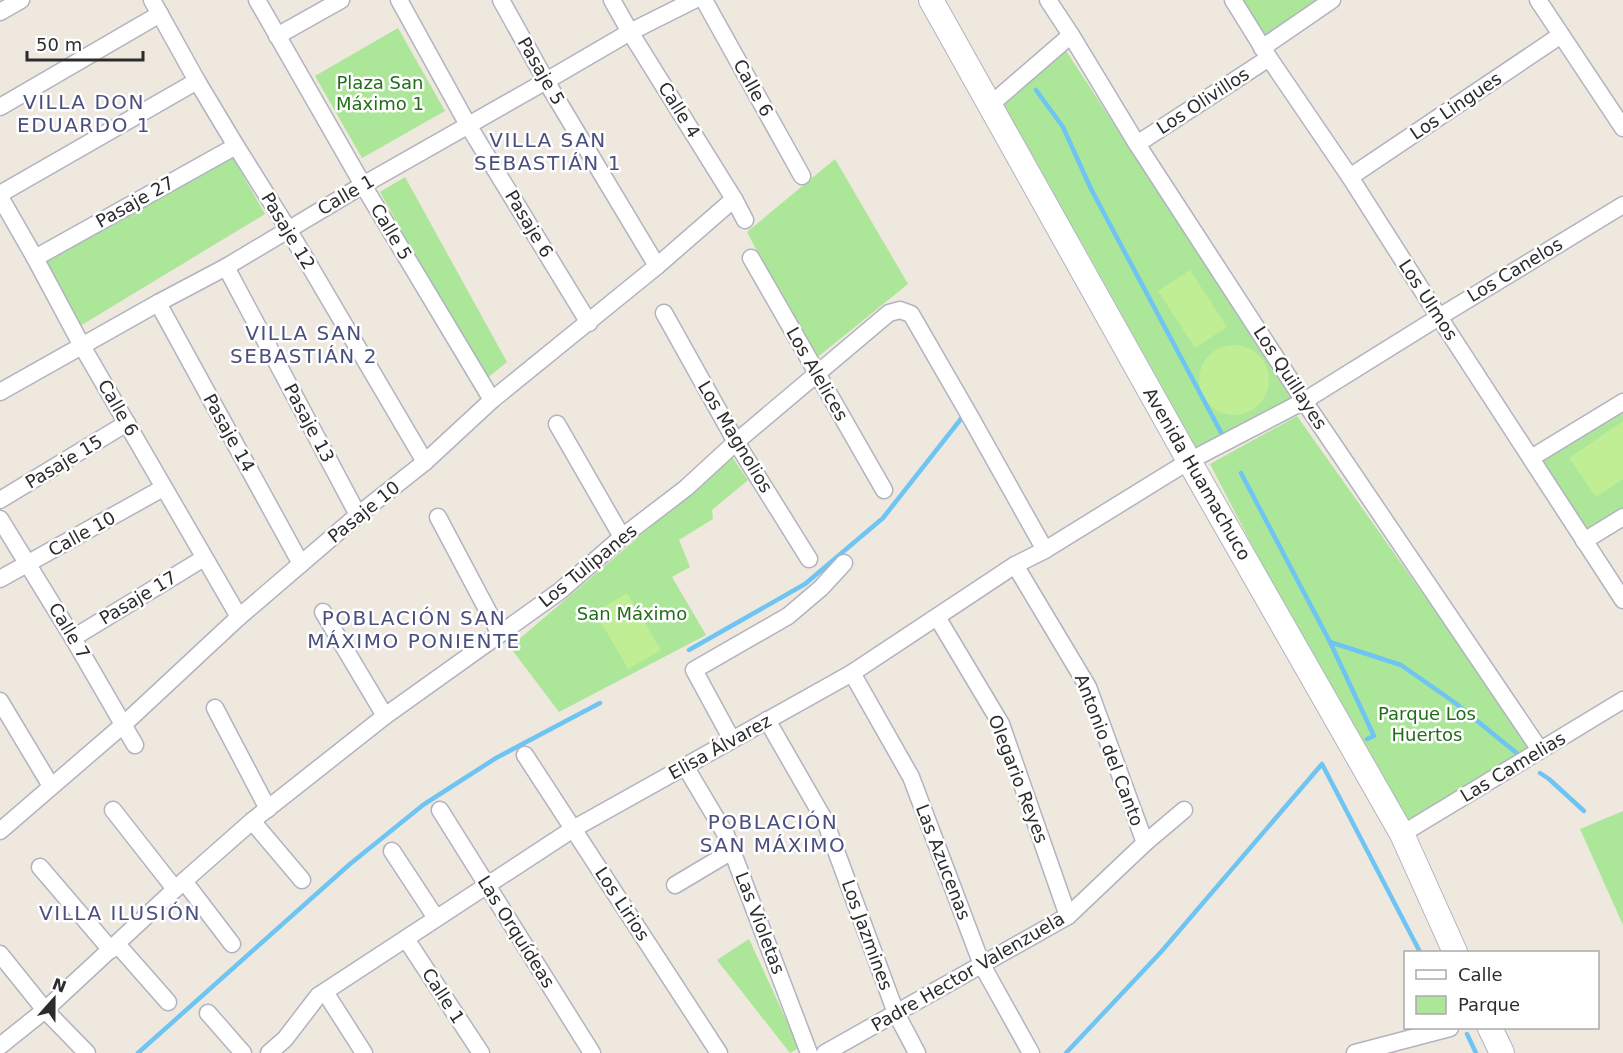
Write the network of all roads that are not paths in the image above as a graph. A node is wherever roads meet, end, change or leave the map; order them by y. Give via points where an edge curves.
1 (21, 0) edge
2 (257, 0) edge
3 (340, 0) edge
4 (399, 0) edge
5 (501, 0) edge
6 (612, 0) edge
7 (694, 0) edge
8 (704, 0) edge
9 (931, 0) edge
10 (1048, 0) edge
11 (1233, 0) edge
12 (1332, 0) edge
13 (1538, 0) edge
14 (156, 7) edge
15 (0, 12) edge
16 (630, 32) junction
17 (1071, 35) junction
18 (1561, 35) junction
19 (277, 36) junction
20 (1266, 53) junction
21 (197, 81) junction
22 (546, 81) junction
23 (990, 105) junction
24 (0, 107) edge
25 (468, 124) junction
26 (1623, 128) edge
27 (1137, 144) junction
28 (236, 146) junction
29 (801, 176) dead end
30 (1350, 177) junction
31 (363, 184) junction
32 (0, 195) edge
33 (734, 198) junction
34 (1623, 205) edge
35 (745, 220) dead end
36 (288, 229) junction
37 (35, 258) junction
38 (751, 258) dead end
39 (657, 266) junction
40 (226, 267) junction
41 (158, 303) junction
42 (664, 313) dead end
43 (1439, 317) junction
44 (588, 323) junction
45 (82, 346) junction
46 (817, 375) junction
47 (0, 392) edge
48 (492, 400) junction
49 (1304, 401) junction
50 (1623, 402) edge
51 (127, 423) junction
52 (557, 424) dead end
53 (736, 442) junction
54 (1531, 458) junction
55 (1189, 461) junction
56 (425, 462) junction
57 (164, 488) junction
58 (884, 490) dead end
59 (0, 500) edge
60 (358, 515) junction
61 (438, 517) dead end
62 (1623, 517) edge
63 (0, 519) edge
64 (622, 537) junction
65 (1584, 542) junction
66 (1045, 550) junction
67 (204, 558) junction
68 (809, 559) dead end
69 (844, 563) dead end
70 (27, 564) junction
71 (301, 564) junction
72 (1015, 565) junction
73 (0, 579) edge
74 (1623, 600) edge
75 (323, 612) dead end
76 (239, 617) junction
77 (937, 617) junction
78 (500, 634) junction
79 (73, 638) junction
80 (852, 673) junction
81 (1623, 700) edge
82 (0, 701) edge
83 (215, 708) dead end
84 (386, 716) junction
85 (767, 720) junction
86 (123, 724) junction
87 (732, 740) junction
88 (135, 745) dead end
89 (1540, 750) junction
90 (525, 755) dead end
91 (685, 766) junction
92 (51, 786) junction
93 (268, 809) junction
94 (113, 810) dead end
95 (440, 810) dead end
96 (1184, 810) dead end
97 (252, 821) junction
98 (573, 829) junction
99 (0, 831) edge
100 (1402, 834) junction
101 (1145, 843) junction
102 (392, 851) dead end
103 (732, 851) junction
104 (40, 867) dead end
105 (302, 880) dead end
106 (180, 885) junction
107 (487, 885) junction
108 (675, 885) dead end
109 (1068, 916) junction
110 (436, 918) junction
111 (406, 939) junction
112 (232, 944) dead end
113 (114, 947) junction
114 (1455, 951) edge
115 (0, 954) edge
116 (982, 964) junction
117 (325, 992) junction
118 (168, 1002) dead end
119 (45, 1010) junction
120 (208, 1013) dead end
121 (896, 1013) junction
122 (1446, 1029) edge
123 (1490, 1029) edge
124 (0, 1046) edge
125 (87, 1053) edge
126 (243, 1053) edge
127 (269, 1053) edge
128 (364, 1053) edge
129 (481, 1053) edge
130 (592, 1053) edge
131 (719, 1053) edge
132 (809, 1053) edge
133 (825, 1053) edge
134 (917, 1053) edge
135 (1030, 1053) edge
136 (1355, 1053) edge
137 (1502, 1053) edge

1 - 15 street
2 - 19 street, Calle 5
3 - 19 street
4 - 25 street, Pasaje 6
5 - 22 street, Pasaje 5
6 - 16 street, Calle 4
7 - 16 street, Calle 1
8 - 29 street, Calle 6
9 - 23 main road, Avenida Huamachuco
10 - 17 street, Los Quillayes
11 - 20 street, Los Ulmos
12 - 20 street, Los Olivillos
13 - 18 street
14 - 21 street, Pasaje 12
14 - 24 street
16 - 22 street, Calle 1
16 - 33 street, Calle 4
17 - 23 street
17 - 27 street, Los Quillayes
18 - 26 street
18 - 30 street, Los Lingues
19 - 31 street, Calle 5
20 - 27 street, Los Olivillos
20 - 30 street, Los Ulmos
21 - 28 street, Pasaje 12
21 - 32 street
22 - 25 street, Calle 1
22 - 39 street, Pasaje 5
23 - 55 main road, Avenida Huamachuco
25 - 31 street, Calle 1
25 - 44 street, Pasaje 6
27 - 49 street, Los Quillayes
28 - 36 street, Pasaje 12
28 - 37 street, Pasaje 27
30 - 43 street, Los Ulmos
31 - 36 street, Calle 1
31 - 48 street, Calle 5
32 - 37 street, Calle 6
33 - 35 street, Calle 4
33 - 39 street, Pasaje 10
34 - 43 street, Los Canelos
36 - 40 street, Calle 1
36 - 56 street, Pasaje 12
37 - 45 street, Calle 6
38 - 46 street, Los Alelices
39 - 44 street, Pasaje 10
40 - 41 street, Calle 1
40 - 60 street, Pasaje 13
41 - 45 street, Calle 1
41 - 71 street, Pasaje 14
42 - 53 street, Los Magnolios
43 - 49 street, Los Canelos
43 - 54 street, Los Ulmos
44 - 48 street, Pasaje 10
45 - 47 street, Calle 1
45 - 51 street, Calle 6
46 - 53 street, Los Tulipanes
46 - 58 street, Los Alelices
46 - 66 street, Los Tulipanes via 890,313 900,310 911,314
48 - 56 street, Pasaje 10
49 - 55 street, Los Canelos
49 - 89 street, Los Quillayes
50 - 54 street
51 - 57 street, Calle 6
51 - 59 street, Pasaje 15
52 - 64 street
53 - 64 street, Los Tulipanes via 686,489
53 - 68 street, Los Magnolios
54 - 65 street, Los Ulmos
55 - 66 street, Elisa Álvarez
55 - 100 main road, Avenida Huamachuco
56 - 60 street, Pasaje 10
57 - 67 street, Calle 6
57 - 70 street, Calle 10
60 - 71 street, Pasaje 10
61 - 78 street
62 - 65 street
63 - 70 street, Calle 7
64 - 78 street, Los Tulipanes via 560,591
65 - 74 street, Los Ulmos
66 - 72 street, Elisa Álvarez
67 - 76 street, Calle 6
67 - 79 street, Pasaje 17
69 - 87 street via 788,615 694,670
70 - 73 street, Calle 10
70 - 79 street, Calle 7
71 - 76 street, Pasaje 10
72 - 77 street, Elisa Álvarez
72 - 101 street, Antonio del Canto via 1088,687
75 - 84 street
76 - 86 street, Pasaje 10
77 - 80 street, Elisa Álvarez
77 - 109 street, Olegario Reyes via 1001,724
78 - 84 street, Los Tulipanes
79 - 86 street, Calle 7
80 - 85 street, Elisa Álvarez
80 - 116 street, Las Azucenas via 911,777
81 - 89 street, Las Camelias
82 - 92 street
83 - 93 street
84 - 93 street, Los Tulipanes
85 - 87 street, Elisa Álvarez
85 - 121 street, Los Jazmines via 825,821
86 - 88 street, Calle 7
86 - 92 street, Pasaje 10
87 - 91 street, Elisa Álvarez
89 - 100 street, Las Camelias
90 - 98 street, Los Lirios
91 - 98 street, Elisa Álvarez
91 - 103 street, Las Violetas
92 - 99 street, Pasaje 10
93 - 97 street, Los Tulipanes
94 - 106 street
95 - 107 street, Las Orquídeas
96 - 101 street, Padre Hector Valenzuela
97 - 105 street
97 - 106 street, Los Tulipanes
98 - 107 street, Elisa Álvarez
98 - 131 street, Los Lirios
100 - 114 main road, Avenida Huamachuco
101 - 109 street, Padre Hector Valenzuela
102 - 110 street
103 - 108 street
103 - 132 street, Las Violetas
104 - 113 street
106 - 112 street
106 - 113 street, Los Tulipanes
107 - 110 street, Elisa Álvarez
107 - 130 street, Las Orquídeas
109 - 116 street, Padre Hector Valenzuela
110 - 111 street, Elisa Álvarez
111 - 117 street, Elisa Álvarez
111 - 129 street, Calle 1
113 - 118 street
113 - 119 street, Los Tulipanes
115 - 119 street
116 - 121 street, Padre Hector Valenzuela
116 - 135 street, Las Azucenas
117 - 127 street, Elisa Álvarez
117 - 128 street
119 - 124 street, Los Tulipanes
119 - 125 street
120 - 126 street
121 - 133 street, Padre Hector Valenzuela
121 - 134 street, Los Jazmines
122 - 136 street
123 - 137 main road

